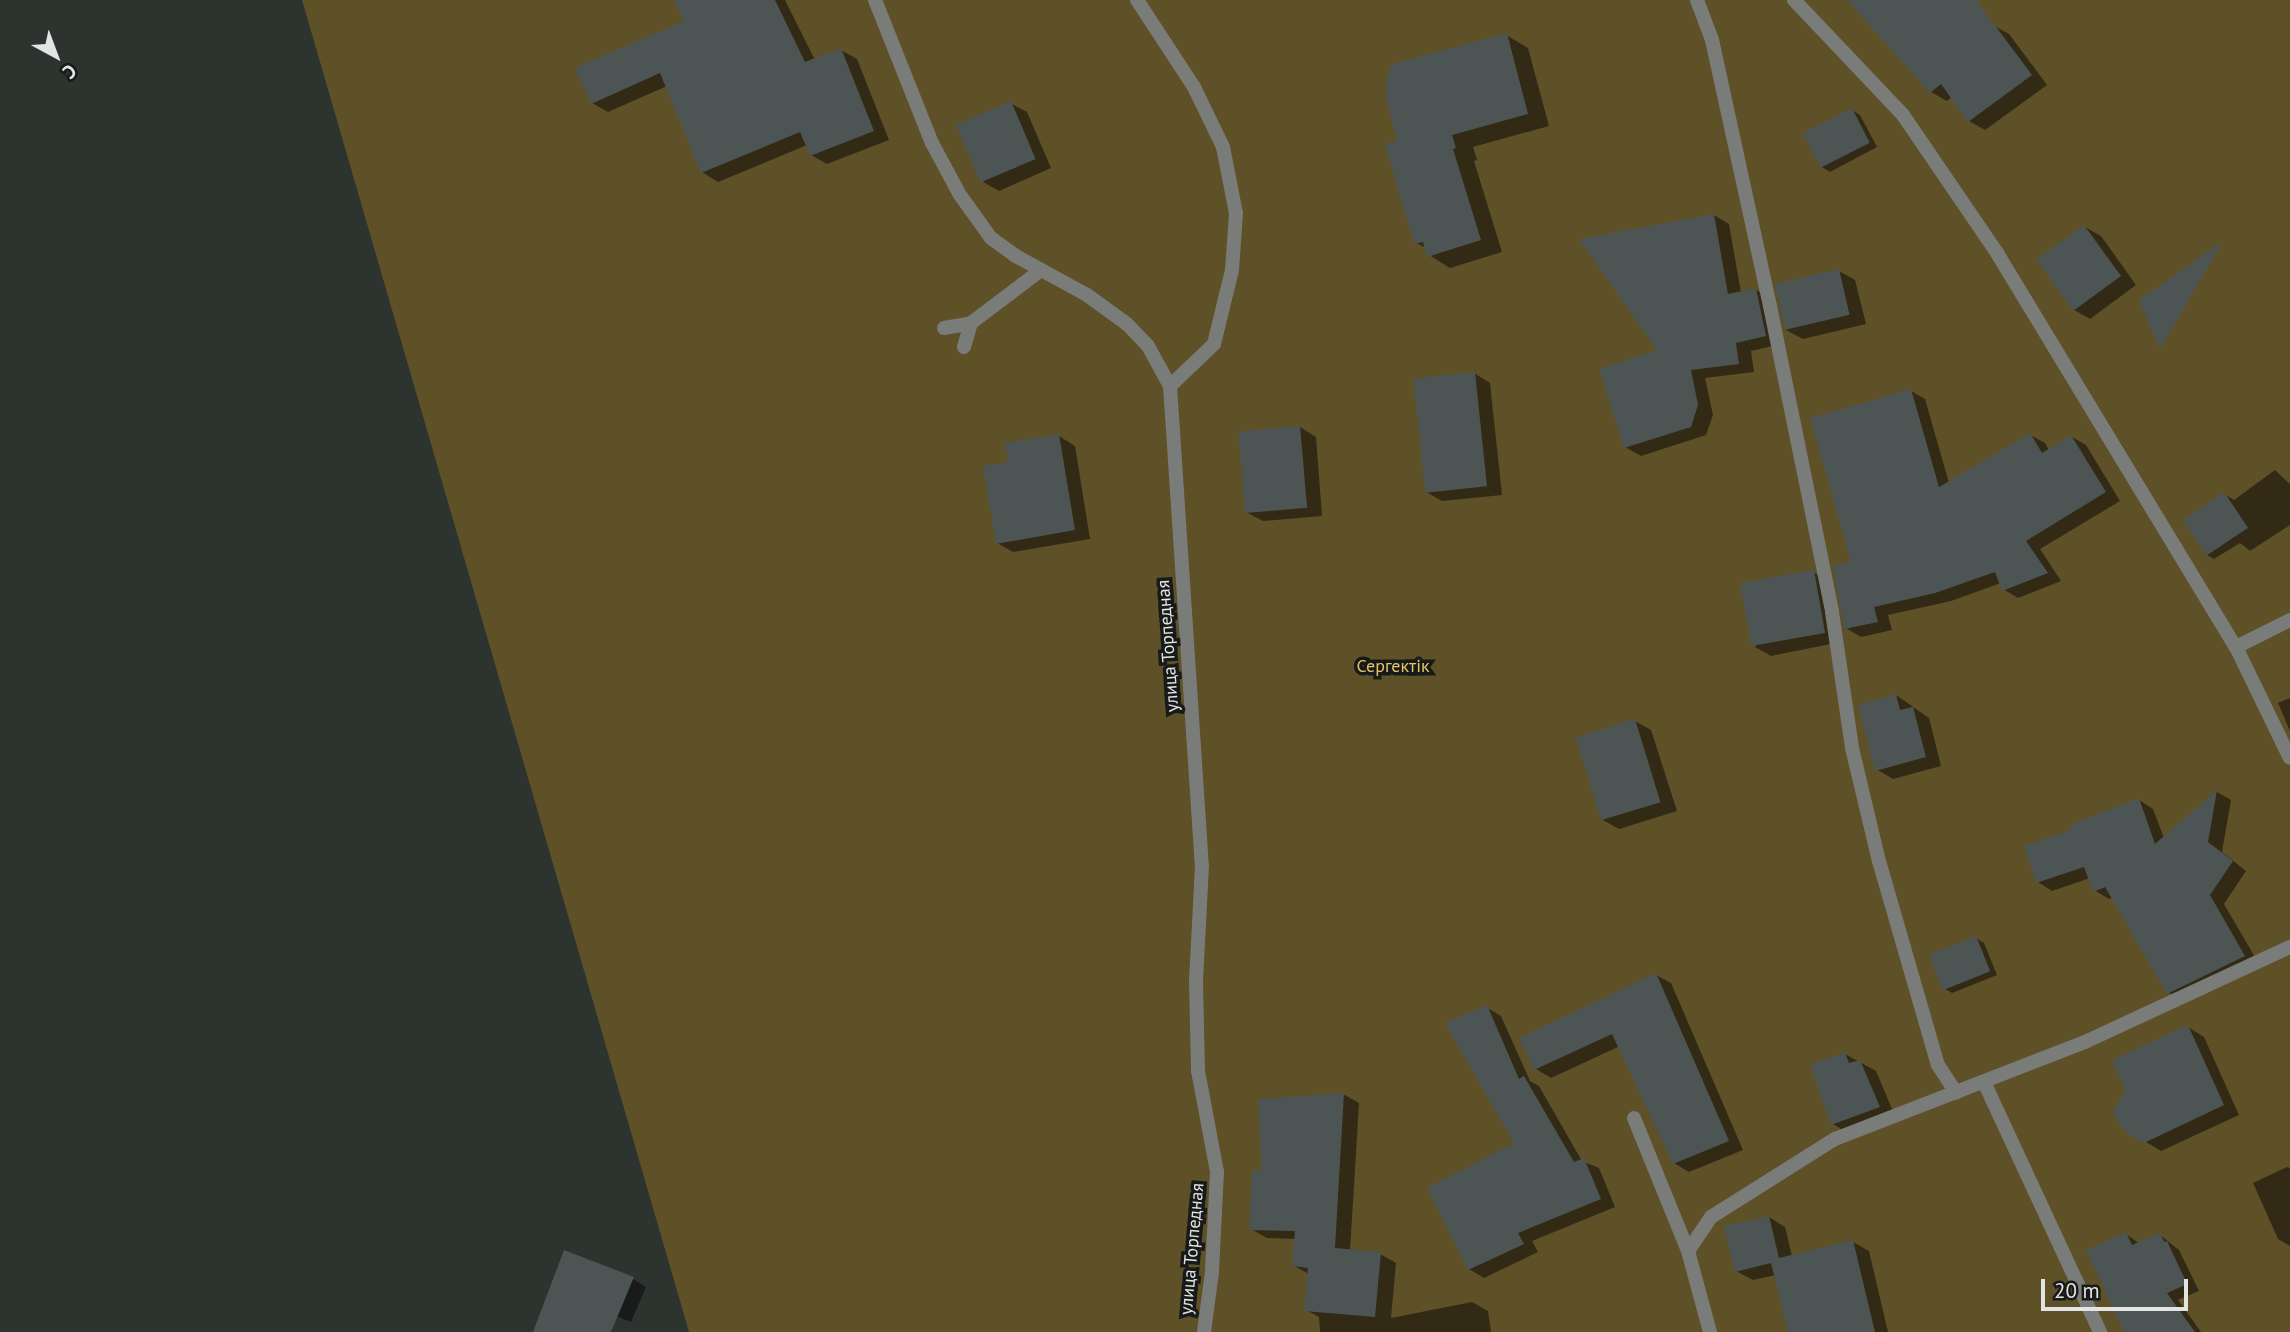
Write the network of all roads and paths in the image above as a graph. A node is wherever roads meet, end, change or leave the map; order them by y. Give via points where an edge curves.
1 (875, 0) edge
2 (1137, 0) edge
3 (1697, 0) edge
4 (1794, 0) edge
5 (1041, 270) junction
6 (971, 323) junction
7 (944, 328) dead end
8 (964, 347) dead end
9 (1170, 386) junction
10 (2290, 620) edge
11 (2236, 647) junction
12 (2290, 758) edge
13 (2290, 947) edge
14 (1984, 1082) junction
15 (1956, 1093) junction
16 (1634, 1118) dead end
17 (1688, 1251) junction
18 (1204, 1332) edge
19 (1710, 1332) edge
20 (2100, 1332) edge

1 - 5 street via 932,143 960,195 991,238
2 - 9 street via 1194,87 1223,147 1236,213 1232,270 1214,345
3 - 15 street via 1712,40 1775,332 1832,612 1852,748 1878,861 1938,1065
4 - 11 street via 1903,115 1997,253
5 - 6 street
5 - 9 street via 1127,324 1148,346
6 - 7 street
6 - 8 street
9 - 18 street, улица Торпедная via 1202,866 1196,982 1198,1071 1217,1172
10 - 11 street
11 - 12 street
13 - 14 street via 2085,1042
14 - 15 street
14 - 20 street
15 - 17 street via 1835,1139 1711,1217
16 - 17 street
17 - 19 street

